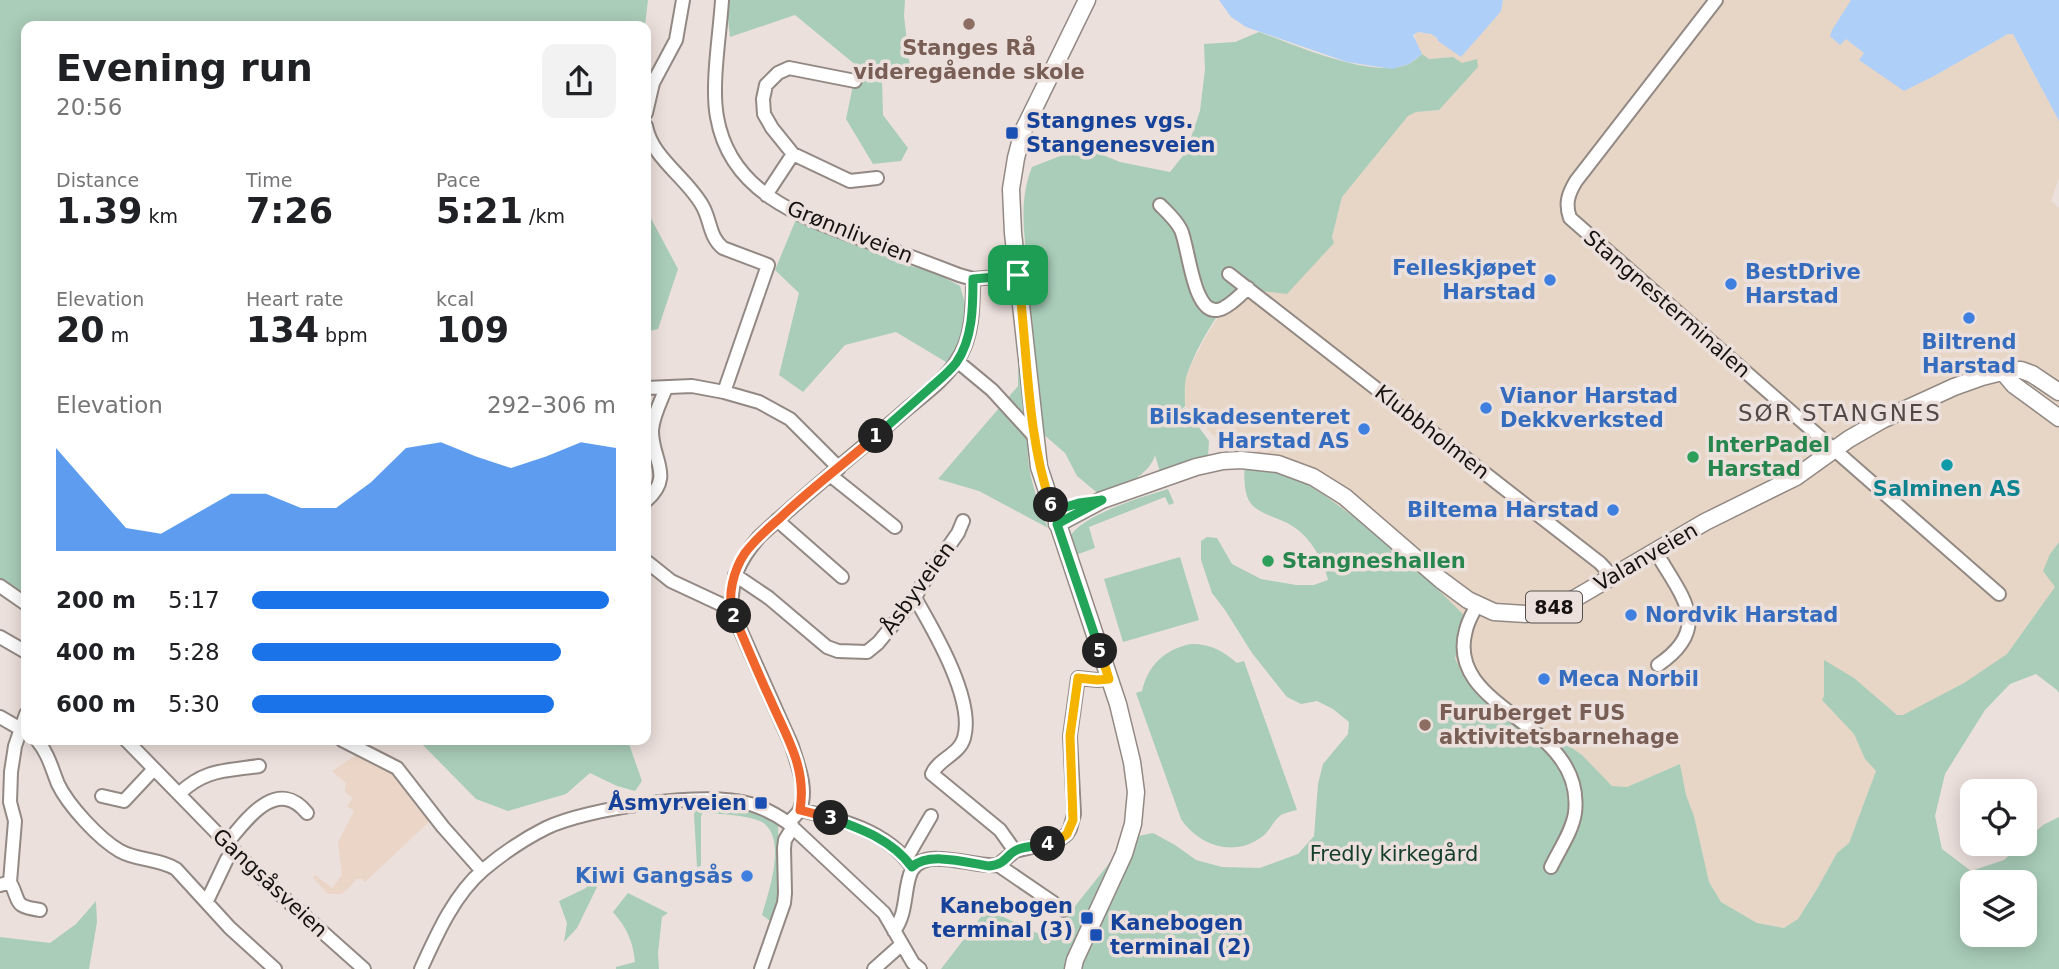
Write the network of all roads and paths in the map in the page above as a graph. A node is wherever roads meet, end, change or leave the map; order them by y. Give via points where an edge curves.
1 (683, 0) edge
2 (722, 0) edge
3 (1087, 0) edge
4 (1716, 0) edge
5 (855, 81) dead end
6 (651, 92) edge
7 (651, 139) edge
8 (793, 155) junction
9 (877, 178) dead end
10 (766, 195) junction
11 (1160, 205) dead end
12 (1229, 274) dead end
13 (1018, 275) junction
14 (973, 279) junction
15 (1248, 288) junction
16 (957, 362) junction
17 (2003, 372) junction
18 (651, 387) edge
19 (666, 388) junction
20 (724, 392) junction
21 (2059, 392) edge
22 (2059, 418) edge
23 (1035, 437) junction
24 (1834, 451) junction
25 (834, 471) junction
26 (651, 496) edge
27 (1055, 517) junction
28 (777, 520) junction
29 (964, 521) dead end
30 (895, 527) dead end
31 (1656, 552) junction
32 (651, 565) edge
33 (736, 575) junction
34 (842, 577) dead end
35 (1613, 577) junction
36 (0, 586) edge
37 (1999, 594) dead end
38 (915, 598) junction
39 (21, 601) edge
40 (1477, 605) junction
41 (731, 609) junction
42 (0, 636) edge
43 (21, 649) edge
44 (1658, 665) dead end
45 (1109, 679) junction
46 (0, 717) edge
47 (21, 729) edge
48 (21, 737) edge
49 (41, 745) edge
50 (130, 745) edge
51 (352, 745) edge
52 (259, 766) dead end
53 (154, 769) junction
54 (179, 794) junction
55 (102, 796) dead end
56 (800, 810) junction
57 (307, 813) dead end
58 (931, 816) dead end
59 (791, 825) junction
60 (231, 847) junction
61 (1015, 851) junction
62 (909, 863) junction
63 (998, 865) junction
64 (1552, 867) dead end
65 (482, 871) junction
66 (5, 883) edge
67 (206, 901) junction
68 (40, 910) dead end
69 (1064, 910) dead end
70 (894, 931) junction
71 (902, 944) junction
72 (1072, 966) edge
73 (275, 969) edge
74 (364, 969) edge
75 (422, 969) edge
76 (761, 969) edge
77 (874, 969) edge
78 (920, 969) edge

1 - 6 street via 676,40
2 - 10 street, Grønnliveien via 717,117 735,162
3 - 13 main road via 1032,110 1016,158 1012,189
4 - 24 street, Stangnesterminalen via 1576,181 1566,208 1578,227
5 - 8 street via 789,68 766,85 764,114
7 - 20 street via 701,203 717,243 768,265
8 - 9 street via 850,181
8 - 10 street
10 - 14 street, Grønnliveien via 820,224
11 - 15 street via 1181,230 1197,291 1207,308 1222,309
12 - 15 street, Klubbholmen
13 - 14 street, Grønnliveien
13 - 23 main road
14 - 16 street via 970,327
15 - 35 street, Klubbholmen
16 - 23 street via 992,390
16 - 25 street
17 - 21 main road, 848 via 2021,370
17 - 22 main road
17 - 24 main road, Valanveien / 848 via 1900,411
18 - 19 street
19 - 20 street via 692,386
19 - 26 street via 652,429 661,478
20 - 25 street via 759,402 790,419
23 - 27 main road via 1041,476
24 - 31 main road, Valanveien / 848 via 1796,477
24 - 37 street, Stangnesterminalen
25 - 28 street
25 - 30 street
27 - 40 main road, Valanveien / 848 via 1079,503 1102,500 1196,467 1223,461 1278,464 1337,491
27 - 45 main road
28 - 33 street via 743,556
28 - 34 street
29 - 38 street, Åsbyveien
31 - 35 main road, Valanveien / 848
31 - 44 street via 1690,616 1683,641
32 - 41 street via 671,581
33 - 38 street, Åsbyveien via 838,651 867,652
33 - 41 street
35 - 40 main road, Valanveien / 848 via 1542,611 1510,614
36 - 39 street
38 - 61 street via 942,646 960,689 964,713 963,741 932,774 1000,830
40 - 64 street via 1464,642 1468,670 1483,691 1551,745 1573,786 1574,816
41 - 56 street via 792,746 803,792
42 - 43 street
45 - 61 street via 1078,678 1070,736 1074,814 1070,829 1058,841
45 - 72 main road via 1132,762 1135,809 1124,854
46 - 47 street
48 - 66 street via 11,772 15,821
49 - 67 street via 79,815 119,851 176,869
50 - 53 street, Gangsåsveien
51 - 65 street via 397,768
52 - 54 street via 207,774
53 - 54 street, Gangsåsveien
53 - 55 street via 127,799
54 - 60 street, Gangsåsveien
56 - 59 street
56 - 62 street via 870,832
57 - 60 street via 290,800 261,806 252,812
58 - 62 street
59 - 65 street via 750,804 730,801 630,806 547,828
59 - 70 street via 884,914
59 - 76 street via 783,848 784,903
60 - 67 street
60 - 74 street, Gangsåsveien
61 - 63 street
62 - 63 street via 945,859
62 - 70 street via 902,919
63 - 69 street
65 - 75 street via 448,915
66 - 68 street via 19,904
67 - 73 street
70 - 71 street
71 - 77 street
71 - 78 street

